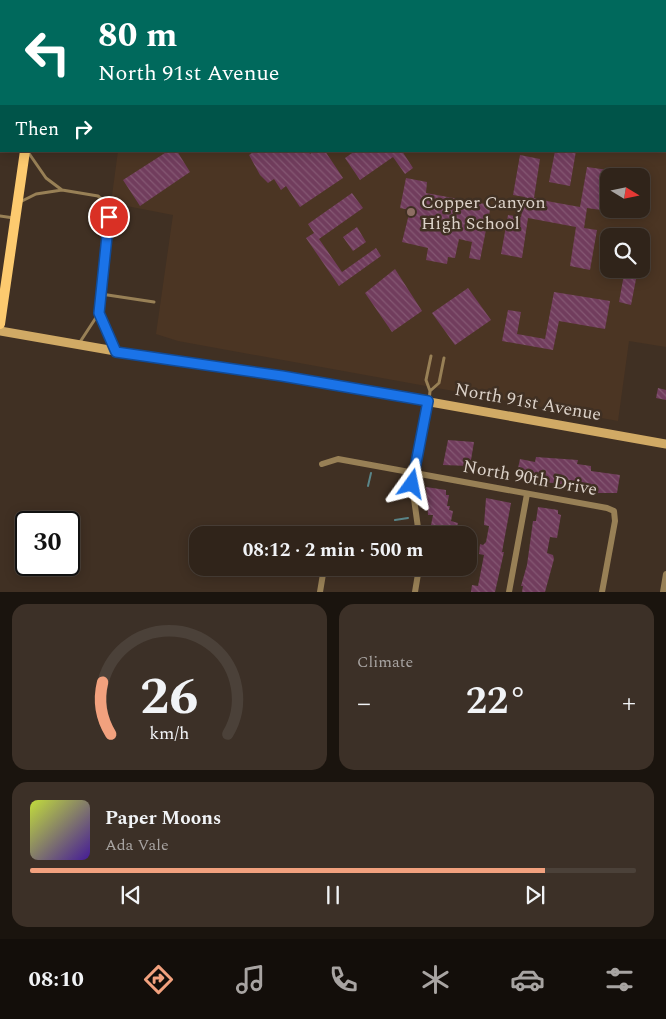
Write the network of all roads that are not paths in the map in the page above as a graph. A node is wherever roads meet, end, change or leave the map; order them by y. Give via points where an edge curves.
1 (26, 152) edge
2 (27, 152) edge
3 (62, 190) junction
4 (18, 203) junction
5 (0, 216) edge
6 (15, 219) junction
7 (101, 294) junction
8 (154, 302) dead end
9 (99, 313) junction
10 (0, 324) edge
11 (0, 331) edge
12 (78, 345) junction
13 (116, 352) junction
14 (431, 356) dead end
15 (444, 358) dead end
16 (430, 391) junction
17 (428, 401) junction
18 (666, 444) edge
19 (322, 464) dead end
20 (414, 472) junction
21 (527, 494) junction
22 (417, 526) edge
23 (666, 574) edge
24 (323, 576) edge
25 (418, 576) edge
26 (320, 592) edge
27 (415, 592) edge
28 (509, 592) edge
29 (602, 592) edge
30 (663, 592) edge

1 - 4 main road
2 - 3 lane via 46,178
3 - 4 lane via 36,194
3 - 7 lane via 98,196 105,202 109,217
4 - 6 main road
5 - 6 lane
6 - 10 main road
7 - 8 lane
7 - 9 lane
9 - 12 lane
9 - 13 lane
11 - 12 main road, North 91st Avenue
12 - 13 main road, North 91st Avenue
13 - 17 main road, North 91st Avenue
14 - 16 lane via 426,380
15 - 16 lane via 439,383
16 - 17 lane
17 - 18 main road, North 91st Avenue
17 - 20 street
19 - 20 street, North 90th Drive via 338,459
20 - 21 street, North 90th Drive
20 - 22 street via 412,495
21 - 28 street
21 - 29 street, North 90th Drive via 614,511
23 - 30 street
24 - 26 street
25 - 27 street

